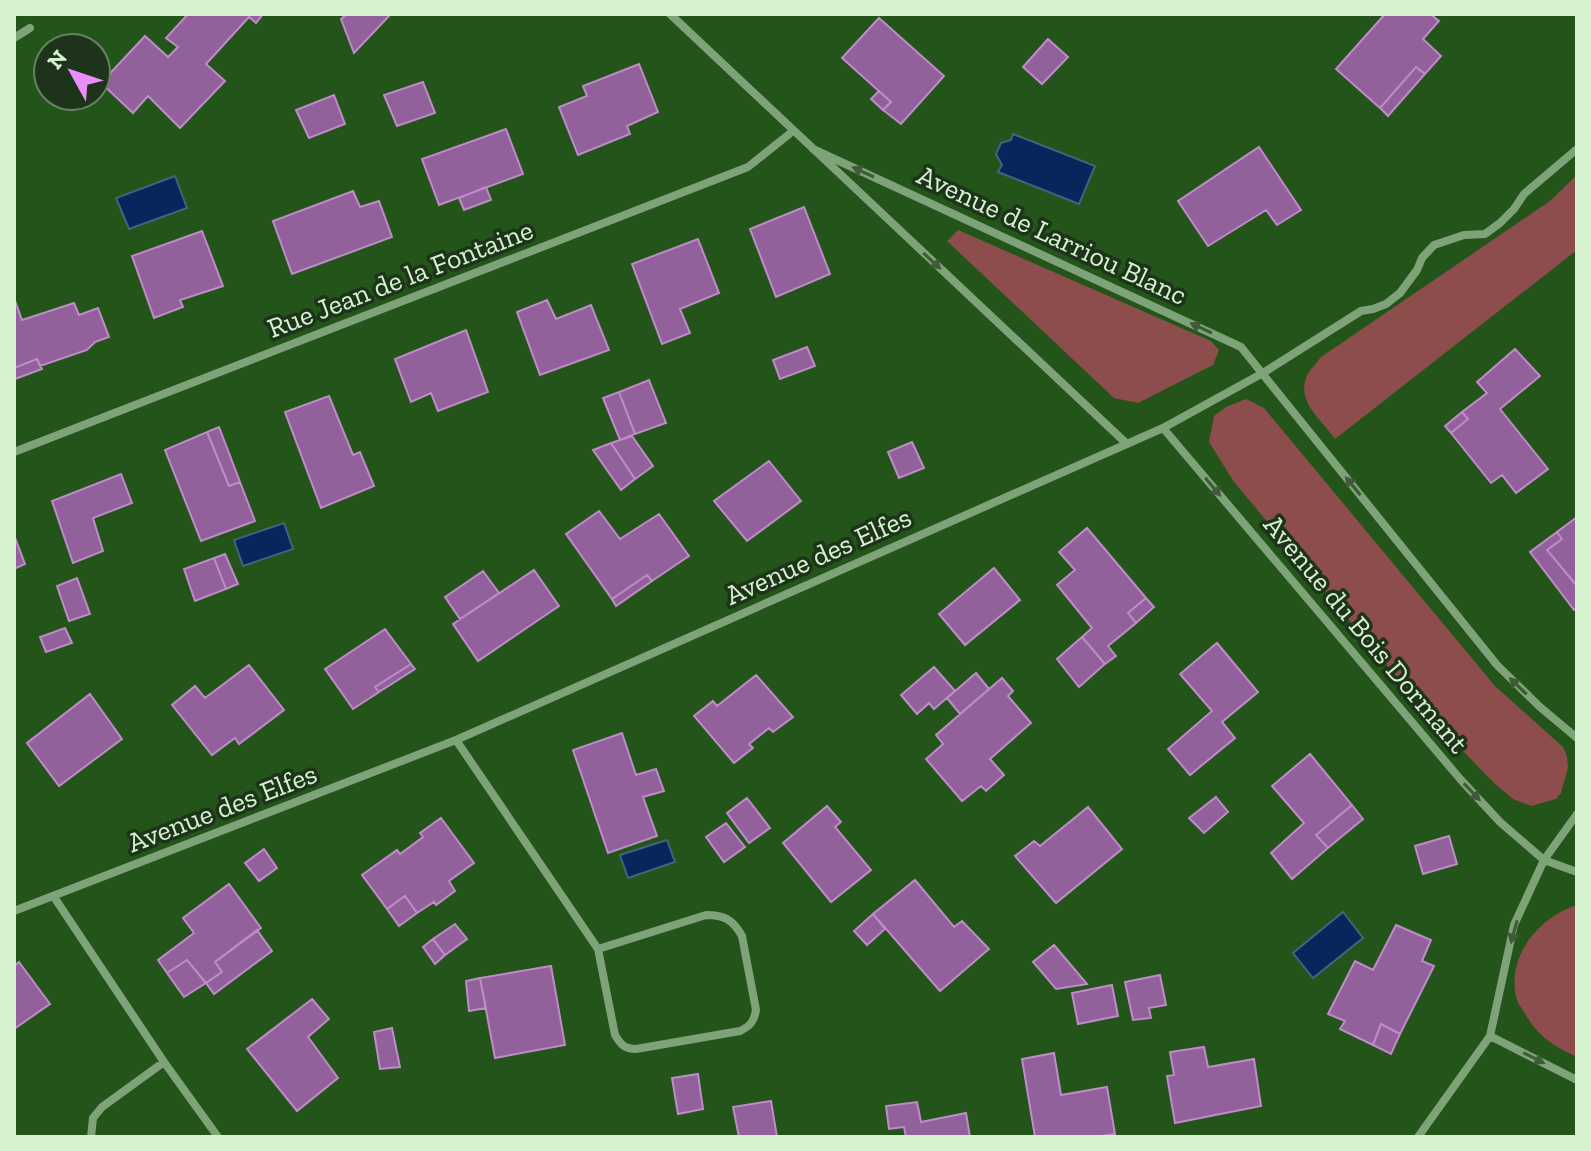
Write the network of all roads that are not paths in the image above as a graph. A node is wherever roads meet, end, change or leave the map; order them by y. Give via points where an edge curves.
1 (670, 14) edge
2 (30, 28) dead end
3 (14, 38) edge
4 (793, 131) junction
5 (813, 149) junction
6 (1577, 149) edge
7 (1263, 373) junction
8 (1163, 428) junction
9 (1127, 444) junction
10 (14, 452) edge
11 (1577, 738) edge
12 (456, 740) junction
13 (1577, 814) edge
14 (1544, 860) junction
15 (1577, 872) edge
16 (54, 897) junction
17 (14, 911) edge
18 (598, 949) junction
19 (1490, 1036) junction
20 (164, 1062) junction
21 (1577, 1080) edge
22 (91, 1137) edge
23 (218, 1137) edge
24 (1418, 1137) edge

1 - 4 street, Avenue de Larriou Blanc
2 - 3 street
4 - 5 street, Avenue de Larriou Blanc
4 - 10 street, Rue Jean de la Fontaine via 748,167
7 -> 5 street, Avenue de Larriou Blanc via 1241,347
5 -> 9 street, Avenue de Larriou Blanc
6 - 7 street, Avenue des Elfes via 1485,234 1434,245 1386,304 1361,311
7 - 8 street, Avenue des Elfes
11 -> 7 street via 1497,665
8 - 9 street, Avenue des Elfes
8 -> 14 street, Avenue du Bois Dormant via 1461,780
9 - 12 street, Avenue des Elfes
12 - 16 street, Avenue des Elfes
12 - 18 street
13 - 14 street
14 - 15 street, Avenue du Bois Dormant
14 -> 19 street via 1514,925
16 - 17 street, Avenue des Elfes
16 - 20 street
18 - 18 street via 615,1035 628,1049 740,1031 755,1019 742,936 727,918 706,915
19 -> 21 street
19 - 24 street
20 - 22 street via 102,1107 93,1118
20 - 23 street

